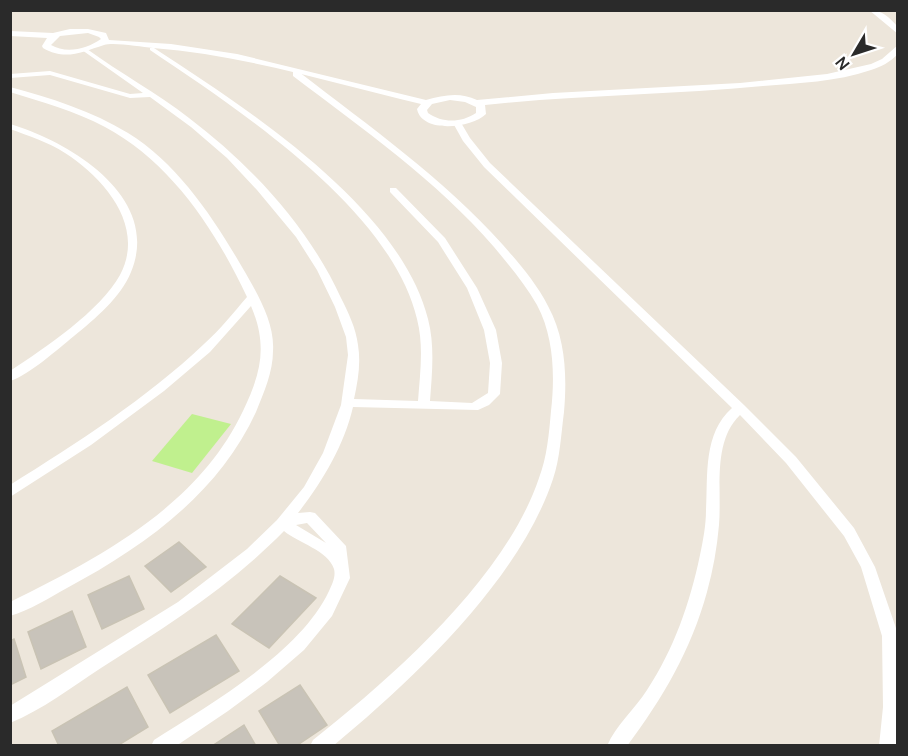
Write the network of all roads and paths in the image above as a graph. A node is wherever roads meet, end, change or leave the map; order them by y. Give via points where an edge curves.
1 (873, 10) edge
2 (882, 10) edge
3 (897, 22) edge
4 (897, 32) edge
5 (10, 34) edge
6 (52, 38) junction
7 (102, 43) junction
8 (897, 47) edge
9 (152, 49) junction
10 (85, 50) junction
11 (897, 60) edge
12 (296, 74) junction
13 (10, 76) edge
14 (10, 89) edge
15 (152, 95) junction
16 (425, 105) junction
17 (480, 105) junction
18 (457, 123) junction
19 (10, 126) edge
20 (393, 190) dead end
21 (252, 298) junction
22 (10, 377) edge
23 (347, 403) junction
24 (424, 406) junction
25 (740, 408) junction
26 (10, 492) edge
27 (284, 521) junction
28 (342, 570) junction
29 (10, 610) edge
30 (10, 715) edge
31 (160, 746) edge
32 (319, 746) edge
33 (616, 746) edge
34 (888, 746) edge

1 - 4 street
2 - 3 street
5 - 6 street
6 - 7 street via 93,31 103,34
6 - 10 street via 46,46 54,51
7 - 9 street
7 - 10 street
7 - 16 street via 181,48 237,57
8 - 17 street via 875,66 836,75
9 - 12 street via 232,59
9 - 24 street via 293,149 341,193 382,241 416,295 424,322
10 - 15 street
11 - 17 street via 861,75 739,90
12 - 16 street
12 - 32 street via 405,157 506,253 537,295 554,332 561,382 543,486 527,522 490,578 432,646
13 - 15 street via 39,72 62,75 130,96
14 - 21 street via 107,124 150,152 199,206 235,262
15 - 23 street via 246,172 307,243 328,279 353,347
16 - 17 street via 455,97
16 - 18 street via 423,114 428,118
17 - 18 street via 481,114 476,119
18 - 25 street via 487,165
19 - 22 street via 48,141 95,170 126,212 133,229 134,248 126,274 110,295 64,337
20 - 24 street via 442,240 472,288 490,330 496,363 494,394 485,402 474,406
21 - 26 street via 207,348 136,407
21 - 29 street via 267,339 265,372 242,431 213,471 175,510 125,546
23 - 24 street
23 - 27 street via 339,436 320,476
25 - 33 street via 730,414 719,437 712,526 702,581 678,649 652,696
25 - 34 street via 791,460 842,523 868,567 890,636 892,707
27 - 28 street via 295,534 329,551
27 - 28 street via 310,517 320,523 341,548
27 - 30 street via 252,555 188,604
28 - 31 street via 339,592 325,617 291,654

